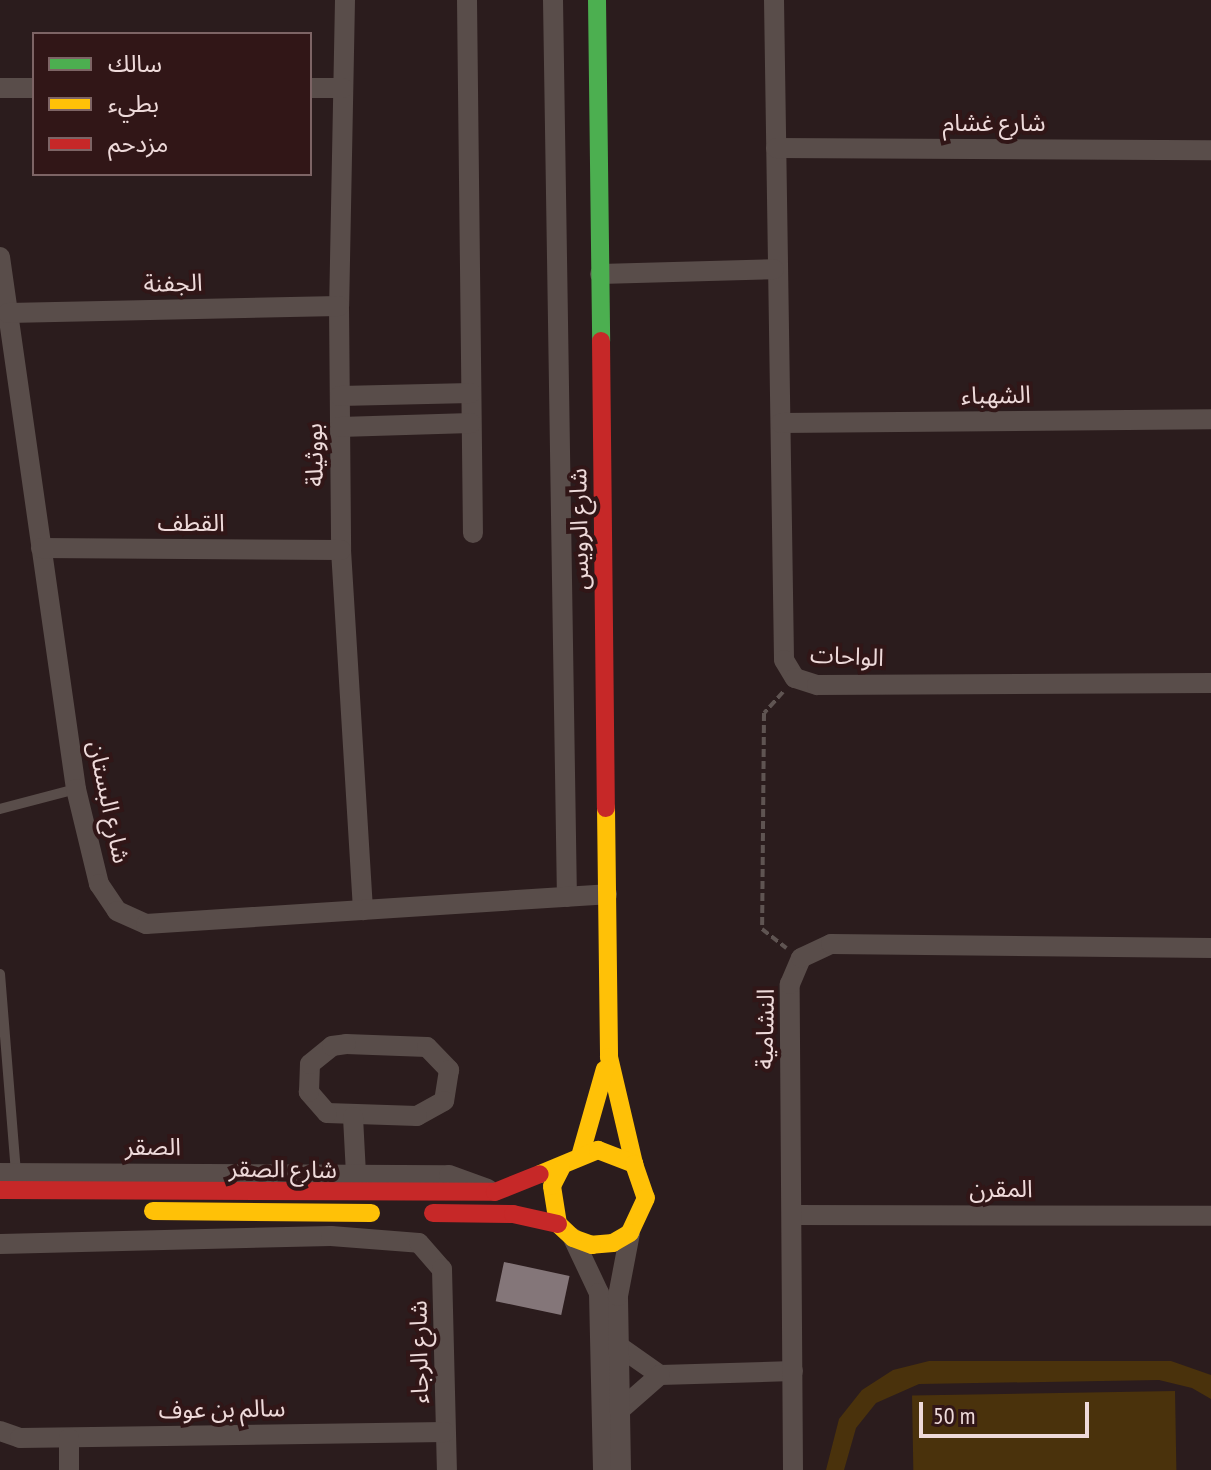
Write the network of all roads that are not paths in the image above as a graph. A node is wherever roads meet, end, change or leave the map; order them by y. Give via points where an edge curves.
1 (345, 0) edge
2 (467, 0) edge
3 (553, 0) edge
4 (597, 0) edge
5 (774, 0) edge
6 (0, 88) edge
7 (32, 88) edge
8 (312, 88) edge
9 (343, 88) junction
10 (776, 148) junction
11 (1211, 150) edge
12 (0, 257) edge
13 (774, 269) junction
14 (600, 274) junction
15 (339, 306) junction
16 (8, 313) junction
17 (471, 393) junction
18 (340, 396) junction
19 (1211, 419) edge
20 (471, 423) junction
21 (781, 423) junction
22 (340, 427) junction
23 (473, 533) dead end
24 (41, 548) junction
25 (341, 550) junction
26 (1211, 683) edge
27 (76, 789) junction
28 (0, 809) edge
29 (607, 894) junction
30 (567, 897) junction
31 (363, 910) junction
32 (1211, 948) edge
33 (0, 974) edge
34 (609, 1057) junction
35 (353, 1117) junction
36 (581, 1153) junction
37 (634, 1164) junction
38 (561, 1168) junction
39 (8, 1173) edge
40 (356, 1174) junction
41 (0, 1190) edge
42 (495, 1192) junction
43 (46, 1200) junction
44 (0, 1208) edge
45 (792, 1215) junction
46 (1211, 1216) edge
47 (565, 1231) junction
48 (630, 1233) junction
49 (0, 1244) edge
50 (620, 1347) junction
51 (793, 1371) junction
52 (660, 1375) junction
53 (620, 1410) junction
54 (0, 1431) edge
55 (445, 1432) junction
56 (59, 1438) junction
57 (69, 1470) edge
58 (447, 1470) edge
59 (603, 1470) edge
60 (621, 1470) edge
61 (793, 1470) edge

1 - 9 street, بووثيلة
2 - 17 street
3 - 30 street
4 - 14 street, شارع الرويس
5 - 10 street, الواحات
6 - 7 street
8 - 9 street
9 - 15 street, بووثيلة
10 - 11 street, شارع غشام
10 - 13 street, الواحات
12 - 16 street, شارع البستان
13 - 14 street
13 - 21 street, الواحات
14 - 29 street, شارع الرويس
15 - 16 street, الجفنة
15 - 18 street, بووثيلة
16 - 24 street, شارع البستان
17 - 18 street
17 - 20 street
18 - 22 street, بووثيلة
19 - 21 street, الشهباء
20 - 22 street
20 - 23 street
21 - 26 street, الواحات via 784,660 795,678 817,685
22 - 25 street, بووثيلة
24 - 25 street, القطف
24 - 27 street, شارع البستان
25 - 31 street, بووثيلة
27 - 28 lane
27 - 31 street, شارع البستان via 99,884 117,911 146,924
29 - 30 street, شارع البستان
29 - 34 street, شارع الرويس
30 - 31 street, شارع البستان
32 - 45 street, النشامية via 831,944 801,958 790,984
33 - 39 lane
34 - 36 street, شارع الرويس
34 - 37 street, شارع الرويس via 619,1118
35 - 35 street via 327,1113 309,1092 310,1064 332,1046 427,1047 449,1070 450,1086 432,1112
35 - 40 street
36 - 37 street via 598,1150
36 - 38 street
37 - 48 street via 646,1198
38 - 42 street, شارع الصقر
38 - 47 street via 552,1186
39 - 40 street, الصقر
40 - 42 street, الصقر via 449,1175
41 - 43 street, شارع الصقر
42 - 43 street, شارع الصقر
43 - 44 street, شارع الصقر
43 - 47 street, شارع الصقر via 493,1213
45 - 46 street, المقرن
45 - 51 street, النشامية
47 - 48 street via 592,1245 613,1243
47 - 59 street via 599,1293
48 - 50 street via 619,1285
49 - 55 street, شارع الرجاء via 331,1236 419,1243 442,1269
50 - 52 street
50 - 53 street
51 - 52 street
51 - 61 street, النشامية
52 - 53 street
53 - 60 street
54 - 56 street, سالم بن عوف via 20,1438
55 - 56 street, سالم بن عوف
55 - 58 street, شارع الرجاء
56 - 57 street

